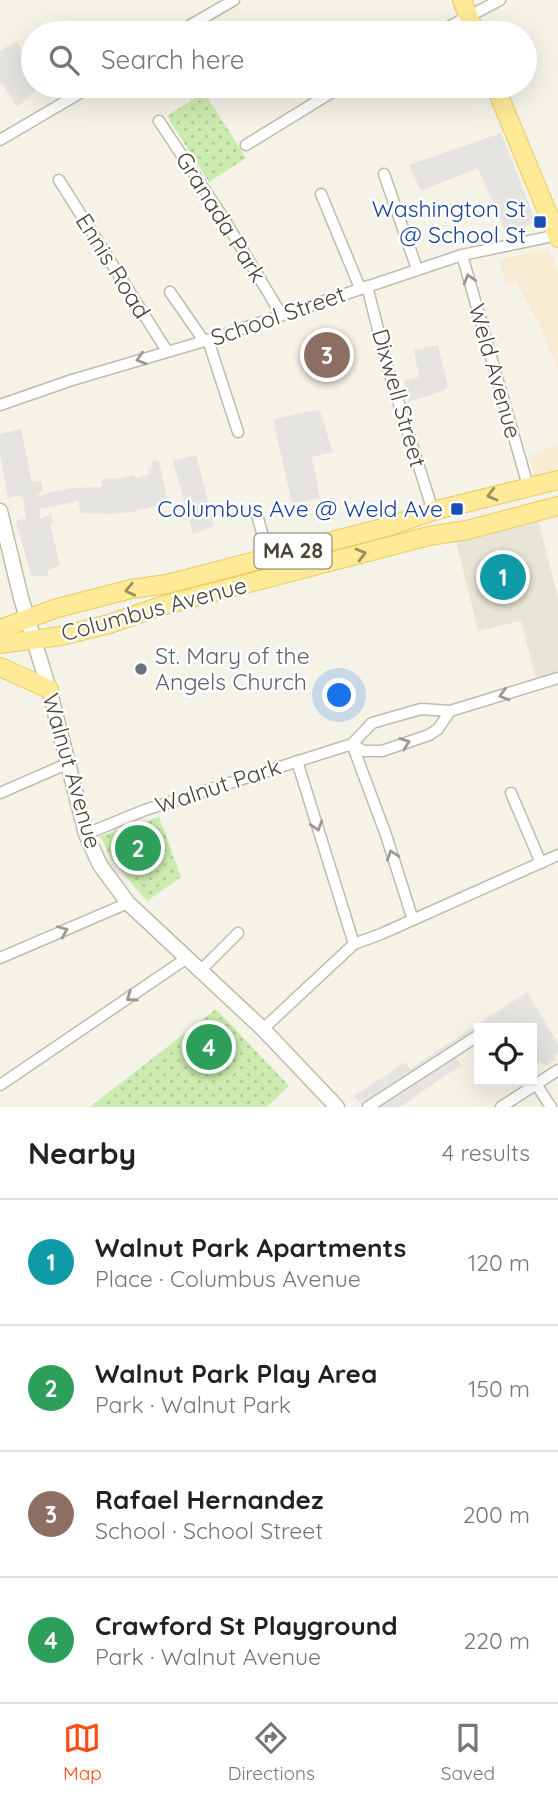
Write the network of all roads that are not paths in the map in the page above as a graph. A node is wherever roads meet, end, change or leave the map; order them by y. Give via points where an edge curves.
1 (234, 0) edge
2 (500, 0) edge
3 (469, 17) edge
4 (198, 21) edge
5 (72, 98) edge
6 (322, 98) edge
7 (500, 98) edge
8 (159, 121) dead end
9 (0, 140) edge
10 (246, 145) dead end
11 (384, 174) dead end
12 (60, 180) dead end
13 (321, 194) dead end
14 (558, 236) edge
15 (462, 255) junction
16 (417, 269) junction
17 (364, 287) junction
18 (170, 292) dead end
19 (281, 314) junction
20 (206, 340) junction
21 (167, 351) junction
22 (0, 405) edge
23 (238, 432) dead end
24 (558, 480) edge
25 (528, 486) junction
26 (558, 506) edge
27 (0, 511) edge
28 (433, 511) junction
29 (257, 515) dead end
30 (269, 557) junction
31 (28, 619) junction
32 (0, 629) edge
33 (34, 639) junction
34 (0, 644) edge
35 (0, 667) edge
36 (558, 678) edge
37 (49, 689) junction
38 (450, 712) junction
39 (352, 744) junction
40 (297, 761) junction
41 (69, 763) junction
42 (0, 793) edge
43 (511, 793) dead end
44 (86, 834) junction
45 (558, 855) edge
46 (541, 863) junction
47 (128, 903) junction
48 (413, 920) junction
49 (237, 933) dead end
50 (354, 944) junction
51 (0, 958) edge
52 (187, 958) junction
53 (201, 970) junction
54 (263, 1029) junction
55 (474, 1038) edge
56 (558, 1070) edge
57 (537, 1083) edge
58 (0, 1085) edge
59 (533, 1086) edge
60 (537, 1086) edge
61 (337, 1107) edge
62 (368, 1107) edge
63 (501, 1107) edge
64 (551, 1107) edge

1 - 4 street
2 - 3 street
5 - 9 street
6 - 10 street
7 - 14 main road
8 - 19 street, Granada Park
11 - 16 street
12 - 21 street, Ennis Road
13 - 17 street, Dixwell Street
14 - 15 street, School Street
15 - 16 street, School Street
25 -> 15 street, Weld Avenue
16 - 17 street, School Street
17 - 19 street, School Street
17 - 28 street, Dixwell Street
18 - 20 street
19 - 20 street, School Street
20 - 21 street, School Street
20 - 23 street
21 -> 22 street, School Street
24 - 25 main road, Columbus Avenue / MA 28
25 -> 28 main road, Columbus Avenue / MA 28
33 -> 26 main road, Columbus Avenue / MA 28 via 88,629 234,586
27 - 31 street, Walnut Avenue
28 - 30 main road, Columbus Avenue / MA 28
29 - 30 street
30 -> 31 main road, Columbus Avenue / MA 28 via 64,606
31 - 32 main road, MA 28
31 - 33 street, Walnut Avenue
33 - 34 main road, MA 28
33 - 37 street, Walnut Avenue
35 - 37 main road
36 -> 38 street, Walnut Park
37 - 41 street, Walnut Avenue
38 - 39 street, Walnut Park via 421,709 372,723
39 -> 38 street, Walnut Park via 364,751 382,751 429,735
39 - 40 street, Walnut Park
48 -> 39 street
40 - 44 street, Walnut Park
40 -> 50 street
41 - 42 street
41 - 44 street, Walnut Avenue
43 - 46 street
44 - 47 street, Walnut Avenue via 100,865
45 - 46 street
46 - 48 street
51 -> 47 street
47 - 52 street, Walnut Avenue
48 - 50 street
49 - 53 street
50 - 54 street
52 - 53 street, Walnut Avenue
52 -> 58 street
53 - 54 street, Walnut Avenue
54 - 61 street, Walnut Avenue
55 - 62 street
56 - 57 street
59 - 63 street
60 - 64 street

